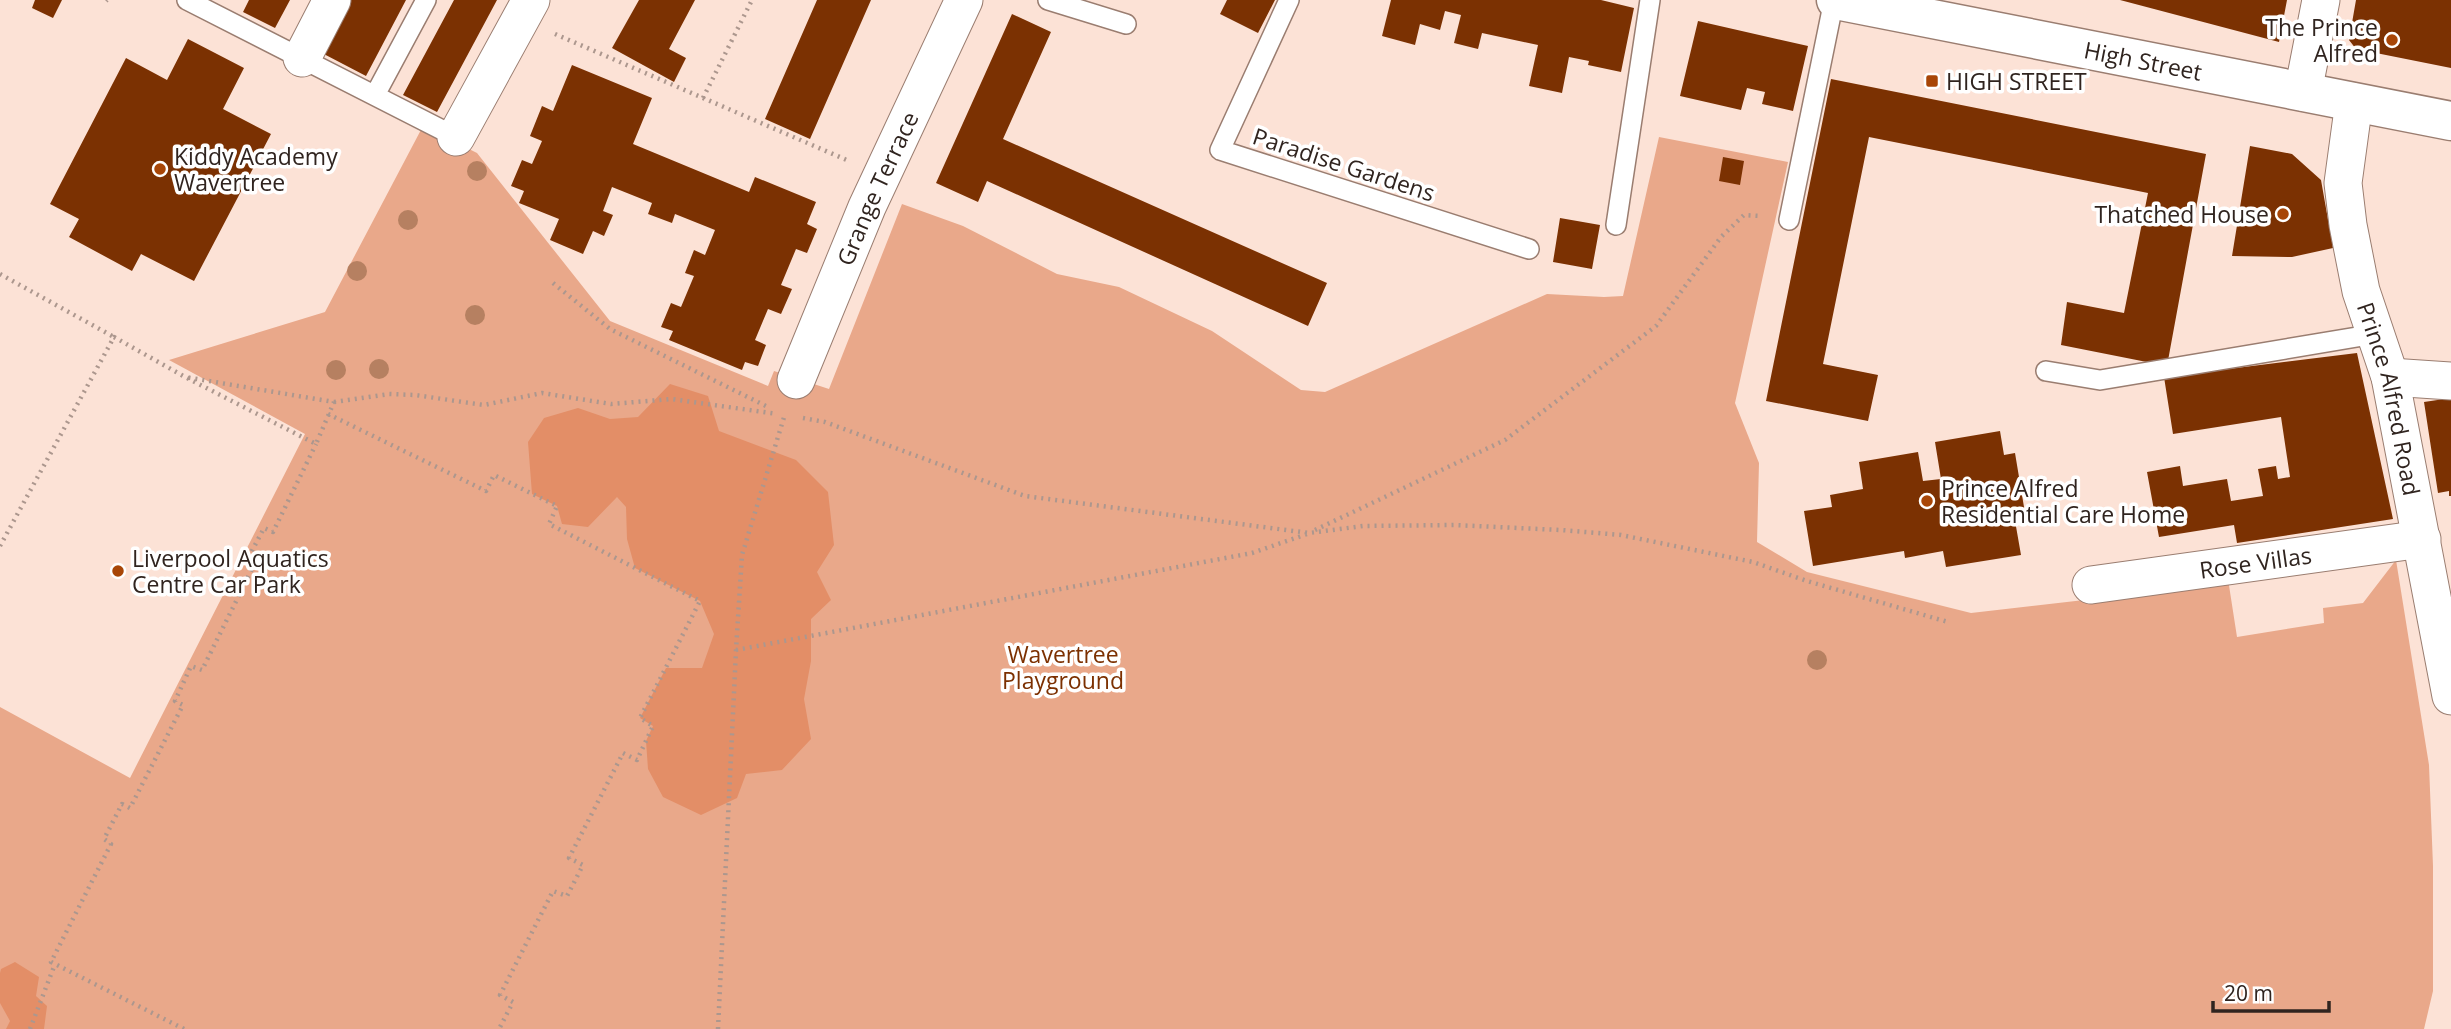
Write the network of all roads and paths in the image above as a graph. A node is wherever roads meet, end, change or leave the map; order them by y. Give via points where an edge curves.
1 (187, 0) edge
2 (332, 0) edge
3 (426, 0) edge
4 (752, 0) edge
5 (964, 0) edge
6 (1048, 0) edge
7 (1289, 0) edge
8 (1650, 0) edge
9 (1835, 0) edge
10 (2321, 0) edge
11 (220, 7) edge
12 (526, 10) edge
13 (1126, 24) dead end
14 (302, 58) junction
15 (2303, 92) junction
16 (375, 95) junction
17 (703, 98) junction
18 (2354, 102) junction
19 (2451, 121) edge
20 (457, 137) joint
21 (882, 175) junction
22 (1789, 220) joint
23 (1616, 225) dead end
24 (1529, 249) dead end
25 (0, 274) edge
26 (553, 283) dead end
27 (2375, 334) junction
28 (114, 337) junction
29 (2046, 372) dead end
30 (185, 377) junction
31 (2390, 377) junction
32 (796, 380) joint
33 (2451, 381) edge
34 (334, 402) junction
35 (328, 414) junction
36 (785, 415) junction
37 (316, 443) junction
38 (1310, 533) junction
39 (2422, 539) junction
40 (0, 546) edge
41 (2091, 585) dead end
42 (1948, 622) dead end
43 (736, 650) junction
44 (2451, 696) edge
45 (55, 964) junction
46 (30, 1029) edge
47 (184, 1029) edge
48 (499, 1029) edge
49 (719, 1029) edge

1 - 11 lane
2 - 14 street
3 - 16 lane
4 - 17 path
5 - 21 street, Grange Terrace
6 - 13 lane
7 - 24 lane, Paradise Gardens via 1220,150
8 - 23 lane
9 - 15 main road, High Street
9 - 22 lane
10 - 15 street
11 - 14 lane
12 - 17 path
12 - 20 street
14 - 16 lane
15 - 18 main road, High Street
16 - 20 lane
17 - 21 path
18 - 19 main road, High Street
18 - 27 street, Prince Alfred Road via 2343,183 2361,291
21 - 32 street, Grange Terrace
22 - 38 path via 1744,215 1721,237 1656,326 1505,440
25 - 28 path
26 - 36 path via 610,329
27 - 29 lane via 2100,380
27 - 31 street, Prince Alfred Road
28 - 30 path
28 - 40 path
30 - 34 path
30 - 37 path
31 - 33 street
31 - 39 street, Prince Alfred Road
32 - 36 path
34 - 35 path
34 - 36 path via 389,394 484,405 542,393 611,404 672,399
35 - 37 path
35 - 48 path via 486,491 494,475 557,506 549,524 700,601 640,719 653,726 637,760 623,753 569,858 583,865 567,897 553,891 500,995 513,1002
36 - 38 path via 825,422 1025,496
36 - 43 path via 743,555
37 - 45 path via 273,532 264,528 245,564 253,567 202,670 191,666 176,701 184,705 130,808 122,804 104,839 111,844 51,962
38 - 42 path via 1363,526 1454,525 1621,535 1753,562
38 - 43 path via 1252,553
39 - 41 street, Rose Villas
39 - 44 street, Prince Alfred Road
43 - 49 path
45 - 46 path
45 - 47 path

